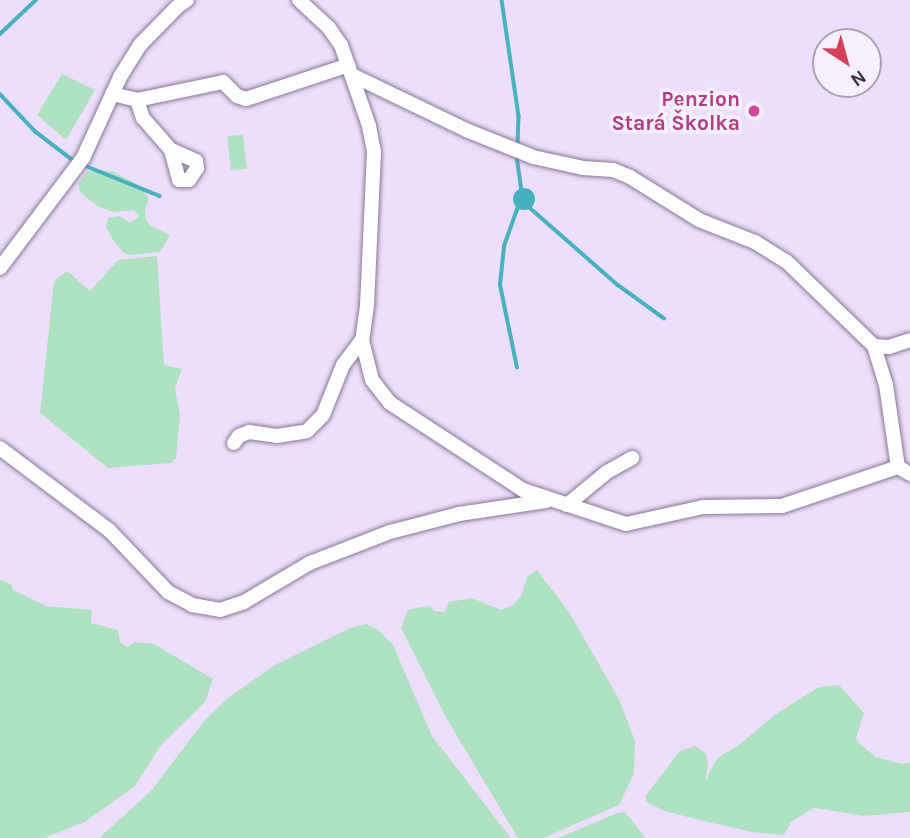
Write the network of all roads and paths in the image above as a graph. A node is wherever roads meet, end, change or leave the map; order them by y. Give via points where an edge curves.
1 (187, 0) edge
2 (304, 1) edge
3 (351, 70) junction
4 (112, 94) junction
5 (137, 100) junction
6 (171, 150) dead end
7 (0, 268) edge
8 (362, 340) junction
9 (910, 340) edge
10 (874, 346) junction
11 (234, 443) dead end
12 (0, 448) edge
13 (632, 458) dead end
14 (904, 470) edge
15 (521, 497) junction
16 (567, 505) junction

1 - 4 street via 140,45
2 - 3 street via 341,45
3 - 5 street via 246,99 223,82
3 - 8 street via 374,152
3 - 10 street via 466,130 533,157 630,177 699,220 786,261
4 - 5 street
4 - 7 street via 83,158
5 - 6 street via 142,118
8 - 11 street via 343,365 323,415 307,431 278,436 249,432
8 - 15 street via 372,380 390,403
9 - 10 street
10 - 14 street
12 - 15 street via 108,530 168,592 192,605 220,610 244,602 310,563 390,532
13 - 16 street
14 - 16 street via 782,506 703,507 638,523 626,524
15 - 16 street

